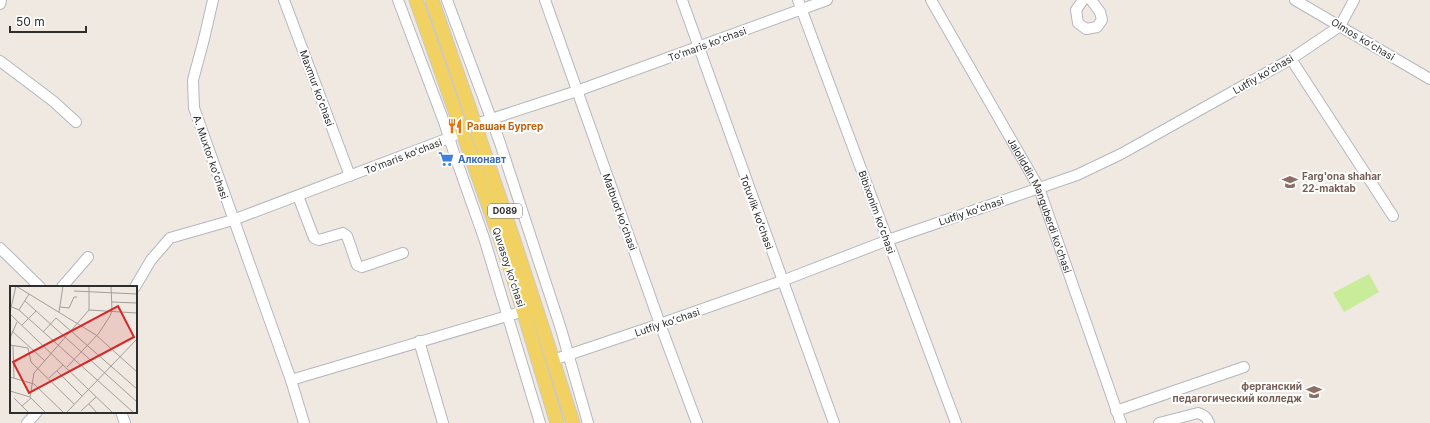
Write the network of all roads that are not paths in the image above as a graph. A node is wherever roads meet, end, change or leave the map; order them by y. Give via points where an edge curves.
1 (1, 0) edge
2 (213, 0) edge
3 (284, 0) edge
4 (398, 0) edge
5 (416, 0) edge
6 (432, 0) edge
7 (447, 0) edge
8 (544, 0) edge
9 (682, 0) edge
10 (798, 0) edge
11 (827, 0) edge
12 (931, 0) edge
13 (1082, 0) edge
14 (1091, 0) edge
15 (1295, 0) edge
16 (1354, 0) edge
17 (0, 4) edge
18 (802, 10) junction
19 (1340, 26) junction
20 (699, 47) junction
21 (1291, 59) junction
22 (0, 61) edge
23 (1430, 79) edge
24 (577, 90) junction
25 (491, 120) junction
26 (76, 122) dead end
27 (476, 124) junction
28 (463, 131) junction
29 (449, 138) junction
30 (350, 176) junction
31 (1039, 188) junction
32 (298, 196) junction
33 (1393, 216) dead end
34 (233, 220) junction
35 (888, 240) junction
36 (0, 248) edge
37 (403, 253) dead end
38 (88, 257) dead end
39 (782, 281) junction
40 (39, 286) edge
41 (63, 286) edge
42 (136, 286) edge
43 (522, 305) junction
44 (507, 316) junction
45 (660, 324) junction
46 (419, 341) junction
47 (568, 356) junction
48 (553, 360) junction
49 (1244, 367) dead end
50 (291, 380) junction
51 (1116, 410) junction
52 (36, 413) edge
53 (121, 413) edge
54 (27, 423) edge
55 (125, 423) edge
56 (304, 423) edge
57 (443, 423) edge
58 (540, 423) edge
59 (557, 423) edge
60 (573, 423) edge
61 (588, 423) edge
62 (697, 423) edge
63 (834, 423) edge
64 (956, 423) edge
65 (1121, 423) edge
66 (1159, 423) edge
67 (1209, 423) edge

1 - 17 street
2 - 34 street, A. Muxtor koʻchasi via 193,80 194,108
3 - 30 street, Maxmur koʻchasi
4 - 29 street
5 - 28 main road, Quvasoy koʻchasi / D089
6 - 27 main road, Quvasoy koʻchasi / D089
7 - 25 street
8 - 24 street, Matbuot koʻchasi
9 - 20 street, Totuvlik koʻchasi
10 - 18 street, Bibixonim koʻchasi
11 - 18 street, Toʻmaris koʻchasi
12 - 31 street, Jaloliddin Manguberdi ko'chasi
13 - 14 street via 1076,10 1078,23 1086,29 1096,27 1102,20 1100,12
15 - 19 street, Olmos koʻchasi
16 - 19 street, Lutfiy koʻchasi
18 - 20 street, Toʻmaris koʻchasi
18 - 35 street, Bibixonim koʻchasi
19 - 21 street, Lutfiy koʻchasi
19 - 23 street, Olmos koʻchasi
20 - 24 street, Toʻmaris koʻchasi
20 - 39 street, Totuvlik koʻchasi
21 - 31 street, Lutfiy koʻchasi via 1121,154 1076,175
21 - 33 street
22 - 26 street
24 - 25 street, Toʻmaris koʻchasi
24 - 45 street, Matbuot koʻchasi
25 - 27 street, Toʻmaris koʻchasi
25 - 47 street
27 - 28 street, Toʻmaris koʻchasi
27 - 48 main road, Quvasoy koʻchasi / D089
28 - 29 street, Toʻmaris koʻchasi
28 - 43 main road, Quvasoy koʻchasi / D089
29 - 30 street, Toʻmaris koʻchasi
29 - 44 street via 484,238
30 - 32 street, Toʻmaris koʻchasi
31 - 35 street, Lutfiy koʻchasi
31 - 51 street, Jaloliddin Manguberdi ko'chasi
32 - 34 street, Toʻmaris koʻchasi
32 - 37 street via 314,238 319,240 343,233 347,236 357,265 362,267
34 - 42 street, Toʻmaris koʻchasi via 170,238 150,260
34 - 50 street, A. Muxtor koʻchasi
35 - 39 street, Lutfiy koʻchasi
35 - 64 street, Bibixonim koʻchasi
36 - 40 street
38 - 41 street
39 - 45 street, Lutfiy koʻchasi
39 - 63 street, Totuvlik koʻchasi
43 - 44 street
43 - 59 main road, Quvasoy koʻchasi / D089
44 - 46 street
44 - 58 street
45 - 47 street, Lutfiy koʻchasi
45 - 62 street, Matbuot koʻchasi
46 - 50 street
46 - 57 street
47 - 48 street, Lutfiy koʻchasi
47 - 61 street
48 - 60 main road, Quvasoy koʻchasi / D089
49 - 51 street
50 - 56 street, A. Muxtor koʻchasi
51 - 65 street, Jaloliddin Manguberdi ko'chasi
52 - 54 street
53 - 55 street
66 - 67 street via 1198,414 1203,414

